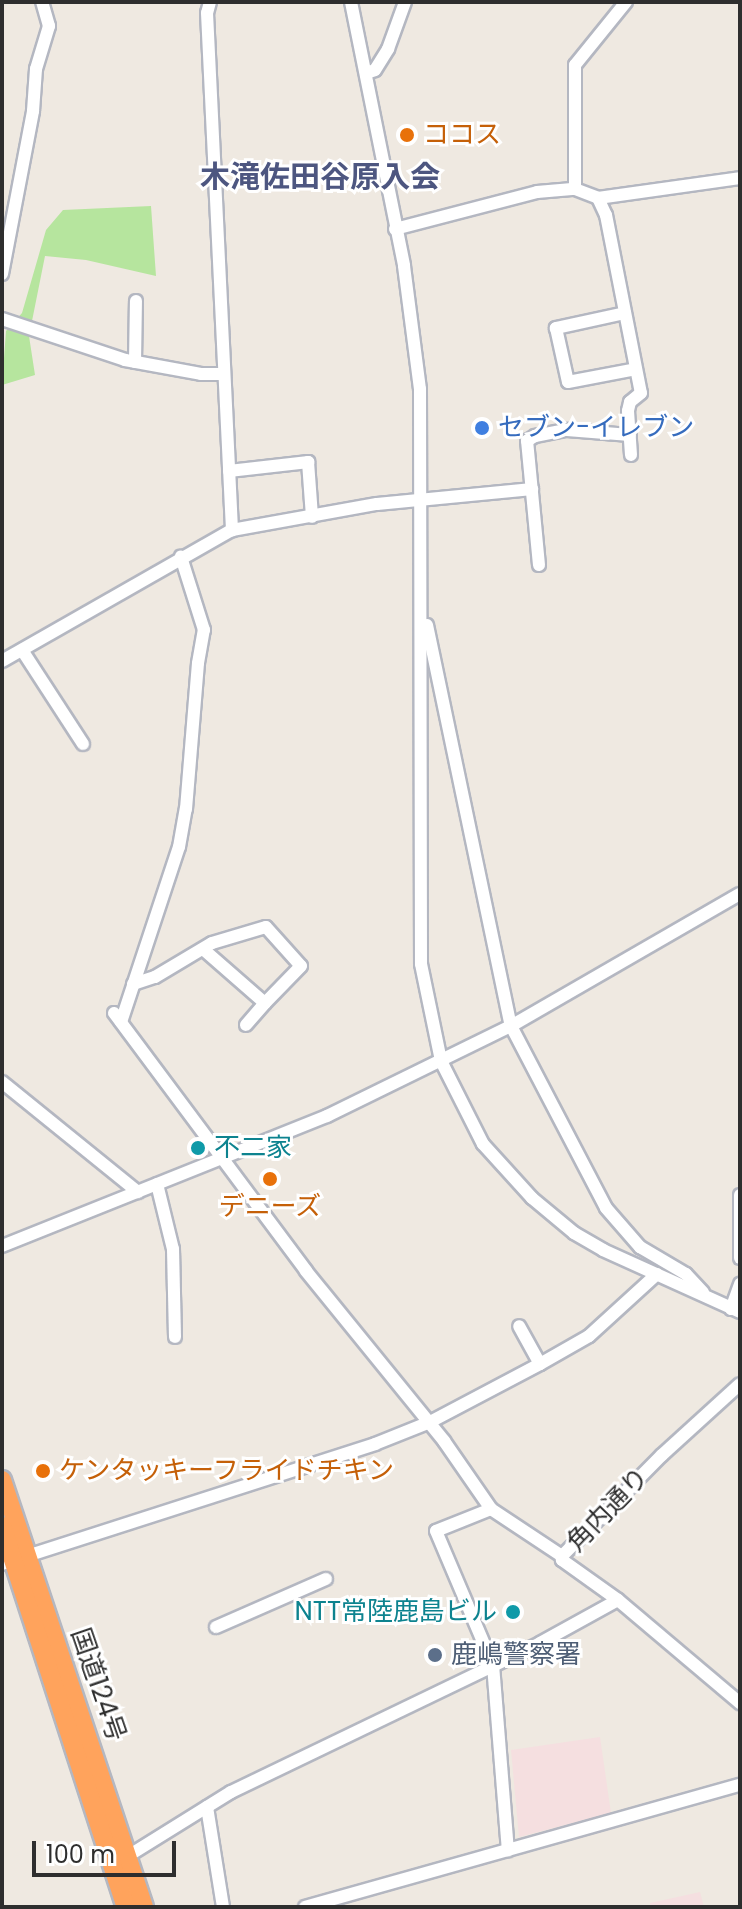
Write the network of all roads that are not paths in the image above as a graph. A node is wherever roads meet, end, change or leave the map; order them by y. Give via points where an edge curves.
1 (42, 2) edge
2 (210, 2) edge
3 (351, 2) edge
4 (405, 2) edge
5 (626, 2) edge
6 (366, 73) junction
7 (740, 178) edge
8 (575, 189) junction
9 (598, 198) junction
10 (395, 229) junction
11 (2, 274) edge
12 (136, 301) dead end
13 (625, 313) junction
14 (2, 319) edge
15 (135, 362) junction
16 (636, 369) junction
17 (224, 374) junction
18 (630, 435) junction
19 (631, 455) dead end
20 (229, 471) junction
21 (532, 489) junction
22 (420, 499) junction
23 (312, 517) junction
24 (232, 530) junction
25 (181, 557) junction
26 (539, 565) dead end
27 (422, 611) junction
28 (22, 650) junction
29 (2, 661) edge
30 (83, 744) dead end
31 (740, 894) edge
32 (203, 949) junction
33 (133, 984) junction
34 (265, 1003) junction
35 (246, 1025) dead end
36 (511, 1026) junction
37 (441, 1061) junction
38 (2, 1082) edge
39 (223, 1158) junction
40 (157, 1184) junction
41 (138, 1192) junction
42 (740, 1199) edge
43 (2, 1246) edge
44 (740, 1258) edge
45 (657, 1274) junction
46 (740, 1284) edge
47 (709, 1299) junction
48 (735, 1310) edge
49 (519, 1326) dead end
50 (175, 1337) dead end
51 (540, 1364) junction
52 (740, 1384) edge
53 (430, 1422) junction
54 (2, 1480) edge
55 (491, 1509) junction
56 (2, 1526) edge
57 (562, 1556) junction
58 (14, 1560) edge
59 (326, 1579) dead end
60 (618, 1600) junction
61 (216, 1627) dead end
62 (493, 1665) junction
63 (740, 1703) edge
64 (740, 1785) edge
65 (207, 1807) junction
66 (508, 1850) junction
67 (128, 1856) junction
68 (126, 1907) edge
69 (144, 1907) edge
70 (223, 1907) edge
71 (305, 1907) edge

1 - 11 street via 49,26 36,69
2 - 17 street
3 - 6 street
4 - 6 street via 388,49 375,70
5 - 8 street via 575,65
6 - 10 street
7 - 9 street
8 - 9 street
8 - 10 street via 537,192
9 - 13 street
10 - 22 street via 420,389
12 - 15 street
13 - 16 street
13 - 16 street via 556,328 568,382
14 - 15 street
15 - 17 street
16 - 18 street via 641,393 630,402
17 - 20 street
18 - 19 street
18 - 21 street via 567,430 535,436 527,441
20 - 23 street via 308,462
20 - 24 street
21 - 22 street
21 - 26 street
22 - 23 street
22 - 27 street
23 - 24 street
24 - 25 street
25 - 28 street
25 - 33 street via 204,630 186,809 179,847
27 - 36 street
27 - 37 street via 421,964
28 - 29 street
28 - 30 street
31 - 36 street
32 - 33 street
32 - 34 street
32 - 34 street via 266,927 301,966
33 - 39 street via 117,1017
34 - 35 street
36 - 37 street
36 - 47 street via 606,1208 640,1247 686,1274
37 - 39 street
37 - 45 street via 483,1144 532,1198 574,1233
38 - 41 street
39 - 40 street
39 - 53 street via 306,1271
40 - 41 street
40 - 50 street via 173,1249
41 - 43 street
42 - 44 street
45 - 47 street
45 - 51 street via 589,1336
46 - 48 street
47 - 48 street
49 - 51 street
51 - 53 street
52 - 57 street, 角内通り
53 - 55 street
53 - 58 street
54 - 58 highway, 国道124号
55 - 57 street
55 - 62 street via 436,1531
56 - 58 highway, 国道124号
57 - 60 street, 角内通り
58 - 67 highway, 国道124号
58 - 68 highway, 国道124号
59 - 61 street
60 - 62 street
60 - 63 street, 角内通り
62 - 65 street
62 - 66 street
64 - 66 street
65 - 67 street
65 - 70 street
66 - 71 street
67 - 69 highway, 国道124号

